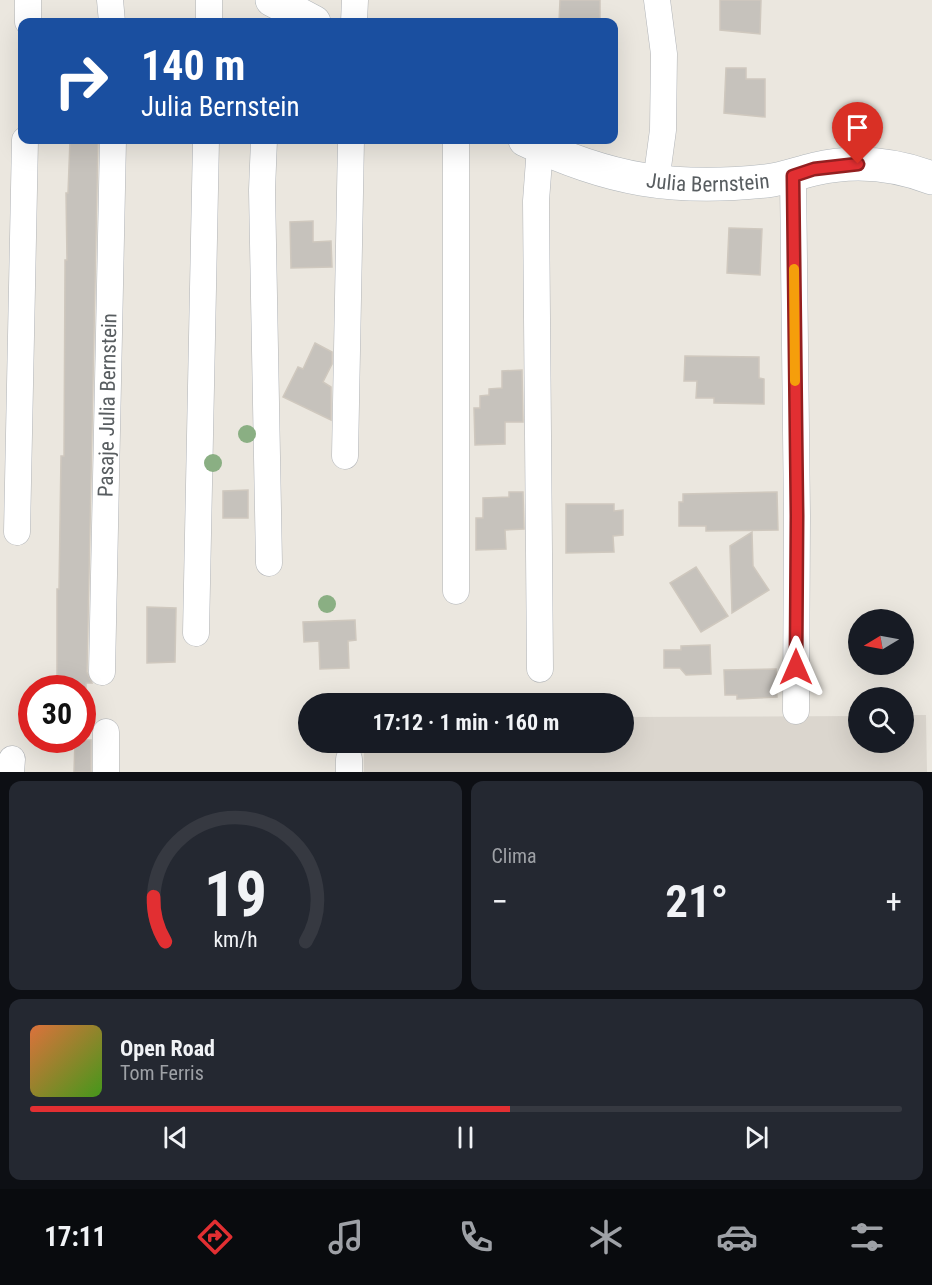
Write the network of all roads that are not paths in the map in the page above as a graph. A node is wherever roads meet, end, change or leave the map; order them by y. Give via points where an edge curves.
1 (28, 0) edge
2 (110, 0) edge
3 (209, 0) edge
4 (272, 0) edge
5 (355, 0) edge
6 (657, 0) edge
7 (28, 18) edge
8 (112, 18) edge
9 (209, 18) edge
10 (270, 18) edge
11 (306, 18) edge
12 (354, 18) edge
13 (26, 144) edge
14 (113, 144) edge
15 (206, 144) edge
16 (264, 144) edge
17 (351, 144) edge
18 (456, 144) edge
19 (532, 144) edge
20 (534, 144) edge
21 (793, 176) junction
22 (932, 178) edge
23 (656, 182) junction
24 (345, 456) dead end
25 (17, 532) dead end
26 (269, 563) dead end
27 (456, 591) dead end
28 (196, 633) dead end
29 (540, 669) dead end
30 (102, 672) dead end
31 (796, 711) dead end
32 (106, 732) dead end
33 (106, 772) edge

1 - 7 street
2 - 8 street
3 - 9 street
4 - 10 street
4 - 11 street
5 - 12 street
6 - 23 street via 664,54 663,130
13 - 25 street
14 - 30 street, Pasaje Julia Bernstein
15 - 28 street
16 - 26 street
17 - 24 street
18 - 27 street
19 - 29 street
20 - 23 street, Julia Bernstein via 598,170
21 - 22 street, Julia Bernstein via 814,169 858,164 902,169
21 - 23 street, Julia Bernstein via 744,183
21 - 31 street
32 - 33 street

